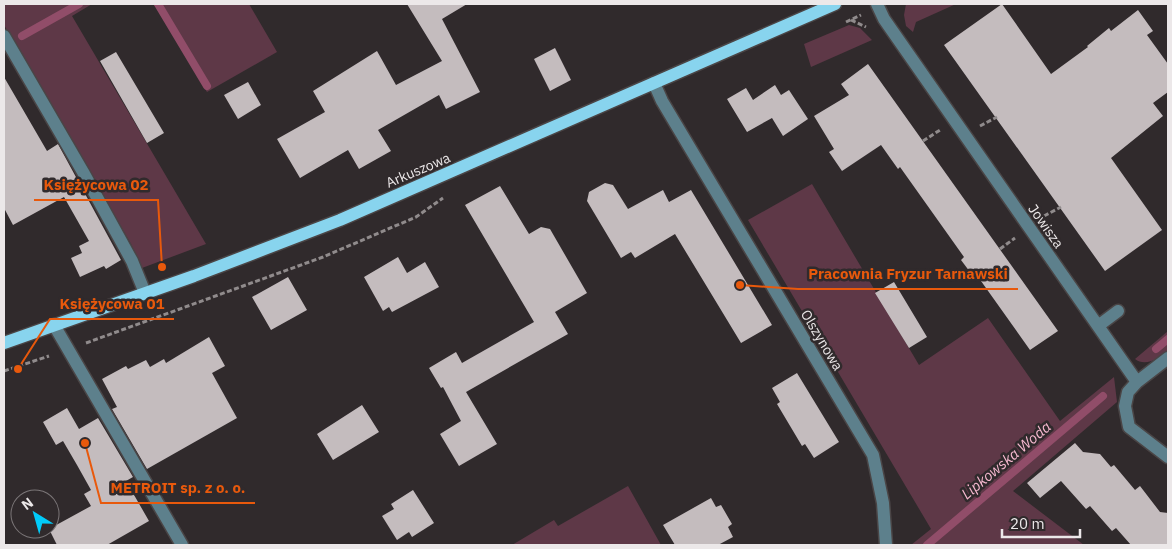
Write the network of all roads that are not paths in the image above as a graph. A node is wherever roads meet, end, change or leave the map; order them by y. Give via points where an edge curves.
1 (835, 4) edge
2 (877, 4) edge
3 (4, 36) edge
4 (654, 83) junction
5 (145, 293) junction
6 (1118, 310) dead end
7 (54, 326) junction
8 (1098, 326) junction
9 (4, 343) edge
10 (1168, 358) edge
11 (1137, 382) junction
12 (1168, 458) edge
13 (182, 545) edge
14 (886, 545) edge

1 - 4 main road, Arkuszowa
2 - 8 street, Jowisza via 884,19
3 - 5 street via 132,260
4 - 5 main road, Arkuszowa via 340,220
4 - 14 street, Olszynowa via 873,455 883,503
5 - 7 main road, Arkuszowa
6 - 8 street
7 - 9 main road, Arkuszowa
7 - 13 street
8 - 11 street, Jowisza
10 - 11 street
11 - 12 street via 1128,392 1125,406 1129,427

